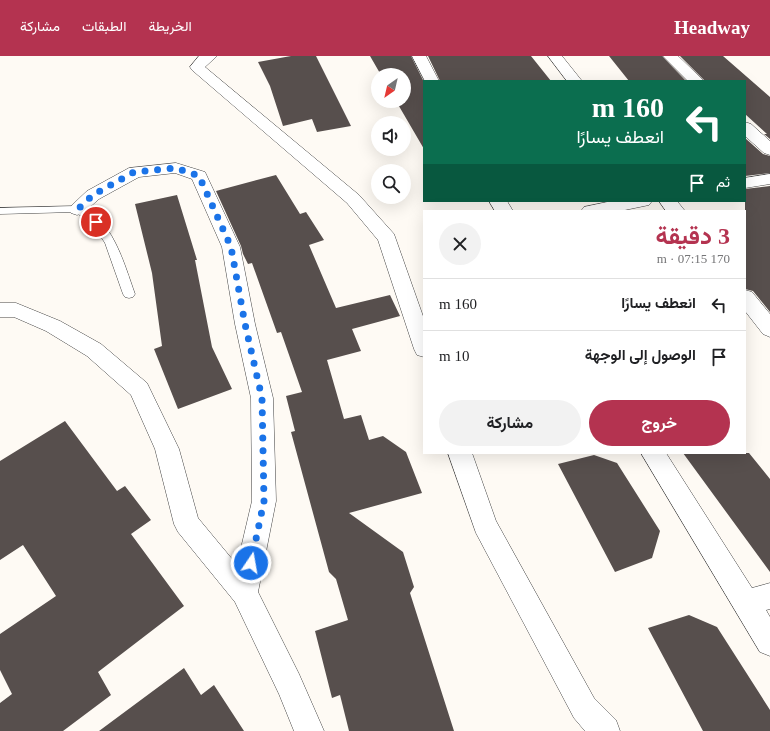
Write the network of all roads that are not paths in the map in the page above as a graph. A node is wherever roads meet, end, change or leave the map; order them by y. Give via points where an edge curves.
1 (210, 56) edge
2 (419, 56) edge
3 (555, 56) edge
4 (670, 56) edge
5 (431, 80) edge
6 (574, 80) edge
7 (696, 80) edge
8 (746, 128) edge
9 (770, 150) edge
10 (770, 179) edge
11 (746, 183) edge
12 (637, 202) edge
13 (669, 202) edge
14 (78, 209) junction
15 (595, 210) edge
16 (675, 210) edge
17 (0, 211) edge
18 (129, 294) dead end
19 (746, 298) edge
20 (0, 310) edge
21 (770, 329) edge
22 (423, 347) edge
23 (460, 454) edge
24 (654, 454) edge
25 (244, 593) junction
26 (758, 599) edge
27 (770, 642) edge
28 (309, 731) edge
29 (605, 731) edge

1 - 22 street via 197,67 353,199 387,238
2 - 5 street
3 - 6 street
4 - 7 street
8 - 9 street
10 - 11 street
12 - 15 street
13 - 16 street
14 - 17 lane
14 - 18 lane via 96,222 110,243
14 - 25 street via 93,195 134,172 176,168 199,176 216,211 231,247 262,398 264,501
19 - 21 street
20 - 25 street via 16,310 53,326 94,350 139,389 167,449 187,524
23 - 29 street via 485,525 584,708
24 - 26 street
25 - 28 street
26 - 27 street

